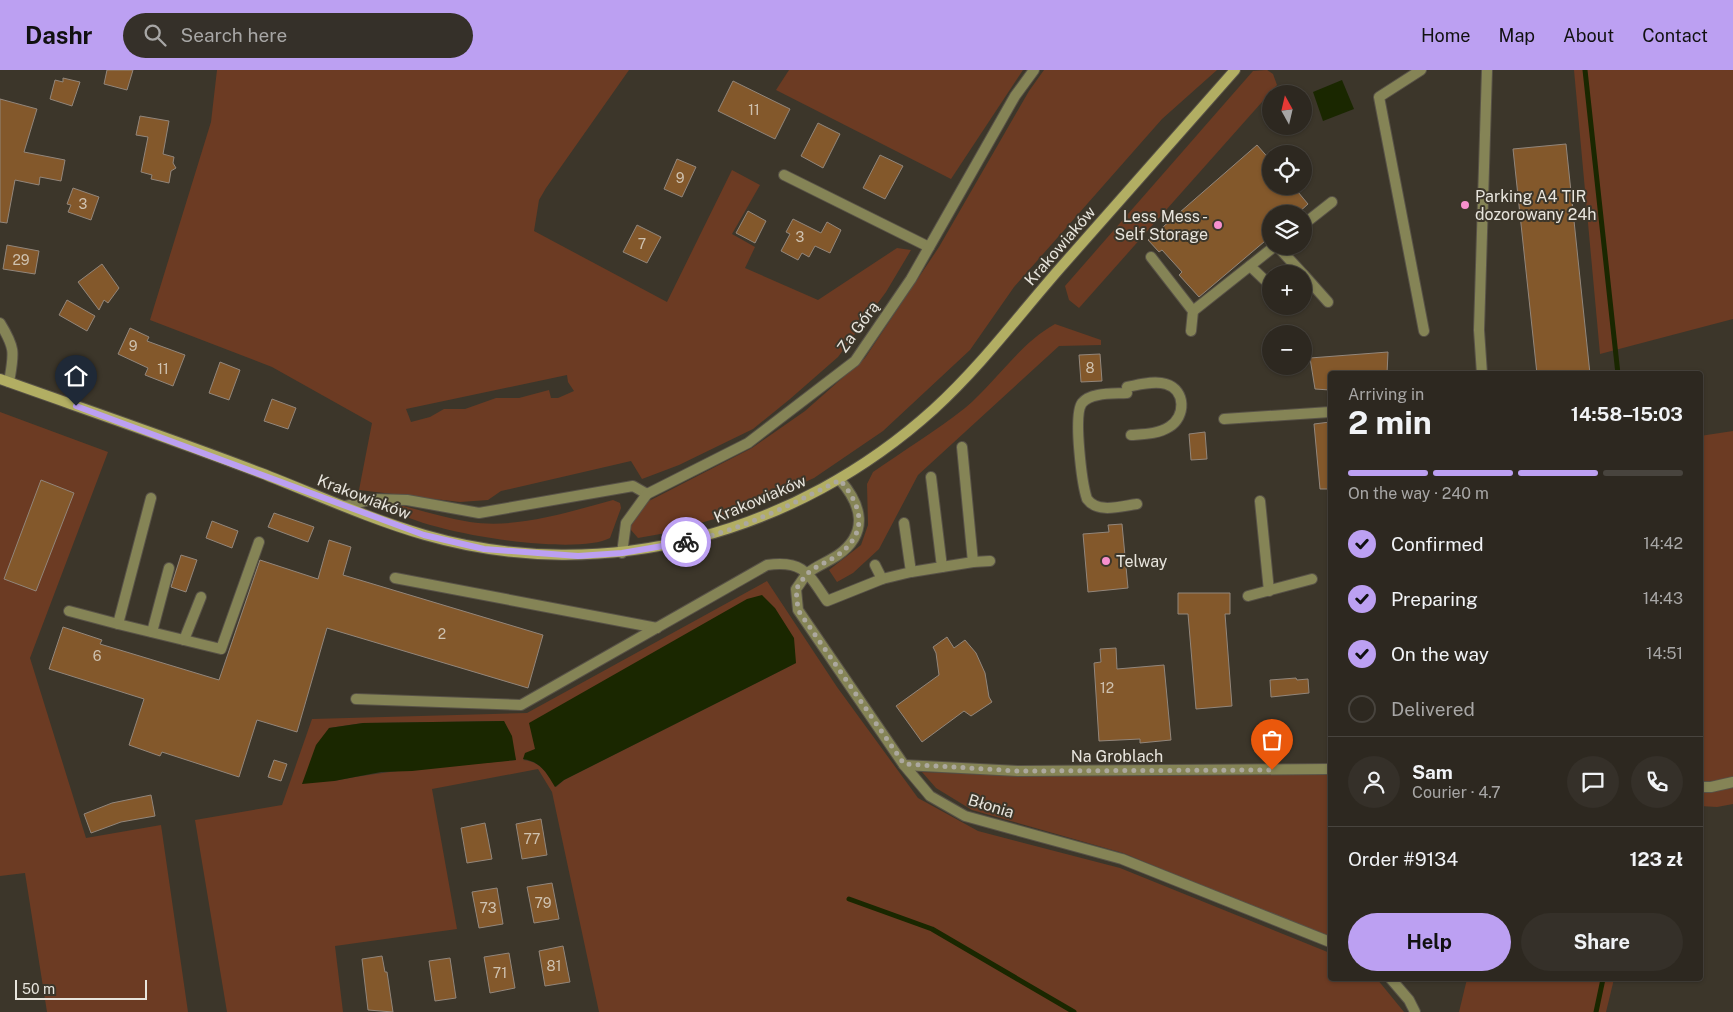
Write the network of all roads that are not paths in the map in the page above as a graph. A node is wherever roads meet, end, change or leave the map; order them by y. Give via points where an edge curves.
1 (1034, 70) edge
2 (1235, 70) edge
3 (1421, 70) edge
4 (1488, 70) edge
5 (784, 175) dead end
6 (1332, 202) dead end
7 (1312, 218) edge
8 (929, 247) junction
9 (1264, 255) edge
10 (1285, 255) edge
11 (1151, 257) dead end
12 (1294, 265) edge
13 (1250, 266) junction
14 (1262, 277) edge
15 (1312, 284) edge
16 (1328, 302) dead end
17 (1193, 311) junction
18 (0, 323) edge
19 (1424, 330) dead end
20 (1191, 331) dead end
21 (0, 339) edge
22 (12, 343) junction
23 (1482, 371) edge
24 (4, 380) edge
25 (1328, 412) edge
26 (1224, 419) dead end
27 (1131, 435) dead end
28 (962, 447) dead end
29 (931, 477) dead end
30 (840, 480) junction
31 (647, 494) junction
32 (151, 498) dead end
33 (1260, 501) dead end
34 (1137, 504) dead end
35 (345, 506) junction
36 (904, 523) dead end
37 (259, 542) dead end
38 (622, 553) junction
39 (990, 561) dead end
40 (973, 562) junction
41 (875, 565) dead end
42 (942, 567) junction
43 (168, 568) dead end
44 (911, 572) junction
45 (808, 573) junction
46 (395, 578) dead end
47 (882, 579) junction
48 (1312, 579) dead end
49 (1269, 591) junction
50 (1248, 596) dead end
51 (201, 597) dead end
52 (69, 611) dead end
53 (118, 624) junction
54 (657, 628) junction
55 (152, 632) junction
56 (184, 640) junction
57 (356, 699) dead end
58 (904, 764) junction
59 (1328, 769) edge
60 (1733, 782) edge
61 (1703, 787) edge
62 (1328, 941) edge
63 (1393, 981) edge
64 (1415, 1012) edge

1 - 8 street, Za Górą via 1015,96
2 - 30 main road, Krakowiaków via 957,387 905,433
3 - 19 street via 1379,98
4 - 23 street via 1479,330
5 - 8 street
6 - 7 street
8 - 31 street, Za Górą via 855,361 748,443
9 - 13 street
10 - 12 street
11 - 17 street
13 - 14 street
13 - 17 street
15 - 16 street
17 - 20 street
18 - 22 street
21 - 22 street
22 - 24 street via 13,353
24 - 35 main road, Krakowiaków
25 - 26 street
27 - 34 street via 1171,427 1181,412 1182,403 1173,388 1165,384 1127,390 1088,398 1082,404 1078,418 1087,499 1100,508
28 - 40 street
29 - 42 street
30 - 38 main road, Krakowiaków via 731,530 691,541
30 - 45 street via 853,496 858,526 855,538 837,556
31 - 35 street via 633,486 479,514 407,500 374,499
31 - 38 street, Za Górą via 626,523
32 - 53 street
33 - 49 street
35 - 38 main road, Krakowiaków via 424,535 484,549 578,556
36 - 44 street
37 - 56 street via 221,649
39 - 40 street
40 - 42 street
41 - 47 street
42 - 44 street
43 - 55 street
44 - 47 street
45 - 47 street via 827,601
45 - 54 street via 789,564 767,565
45 - 58 street, Błonia via 796,589 798,610
46 - 54 street
48 - 49 street
49 - 50 street
51 - 56 street
52 - 53 street
53 - 55 street
54 - 57 street via 521,705
55 - 56 street
58 - 59 street, Na Groblach via 1018,771
58 - 62 street, Błonia via 930,796 965,816 1122,859
60 - 61 street
63 - 64 street

